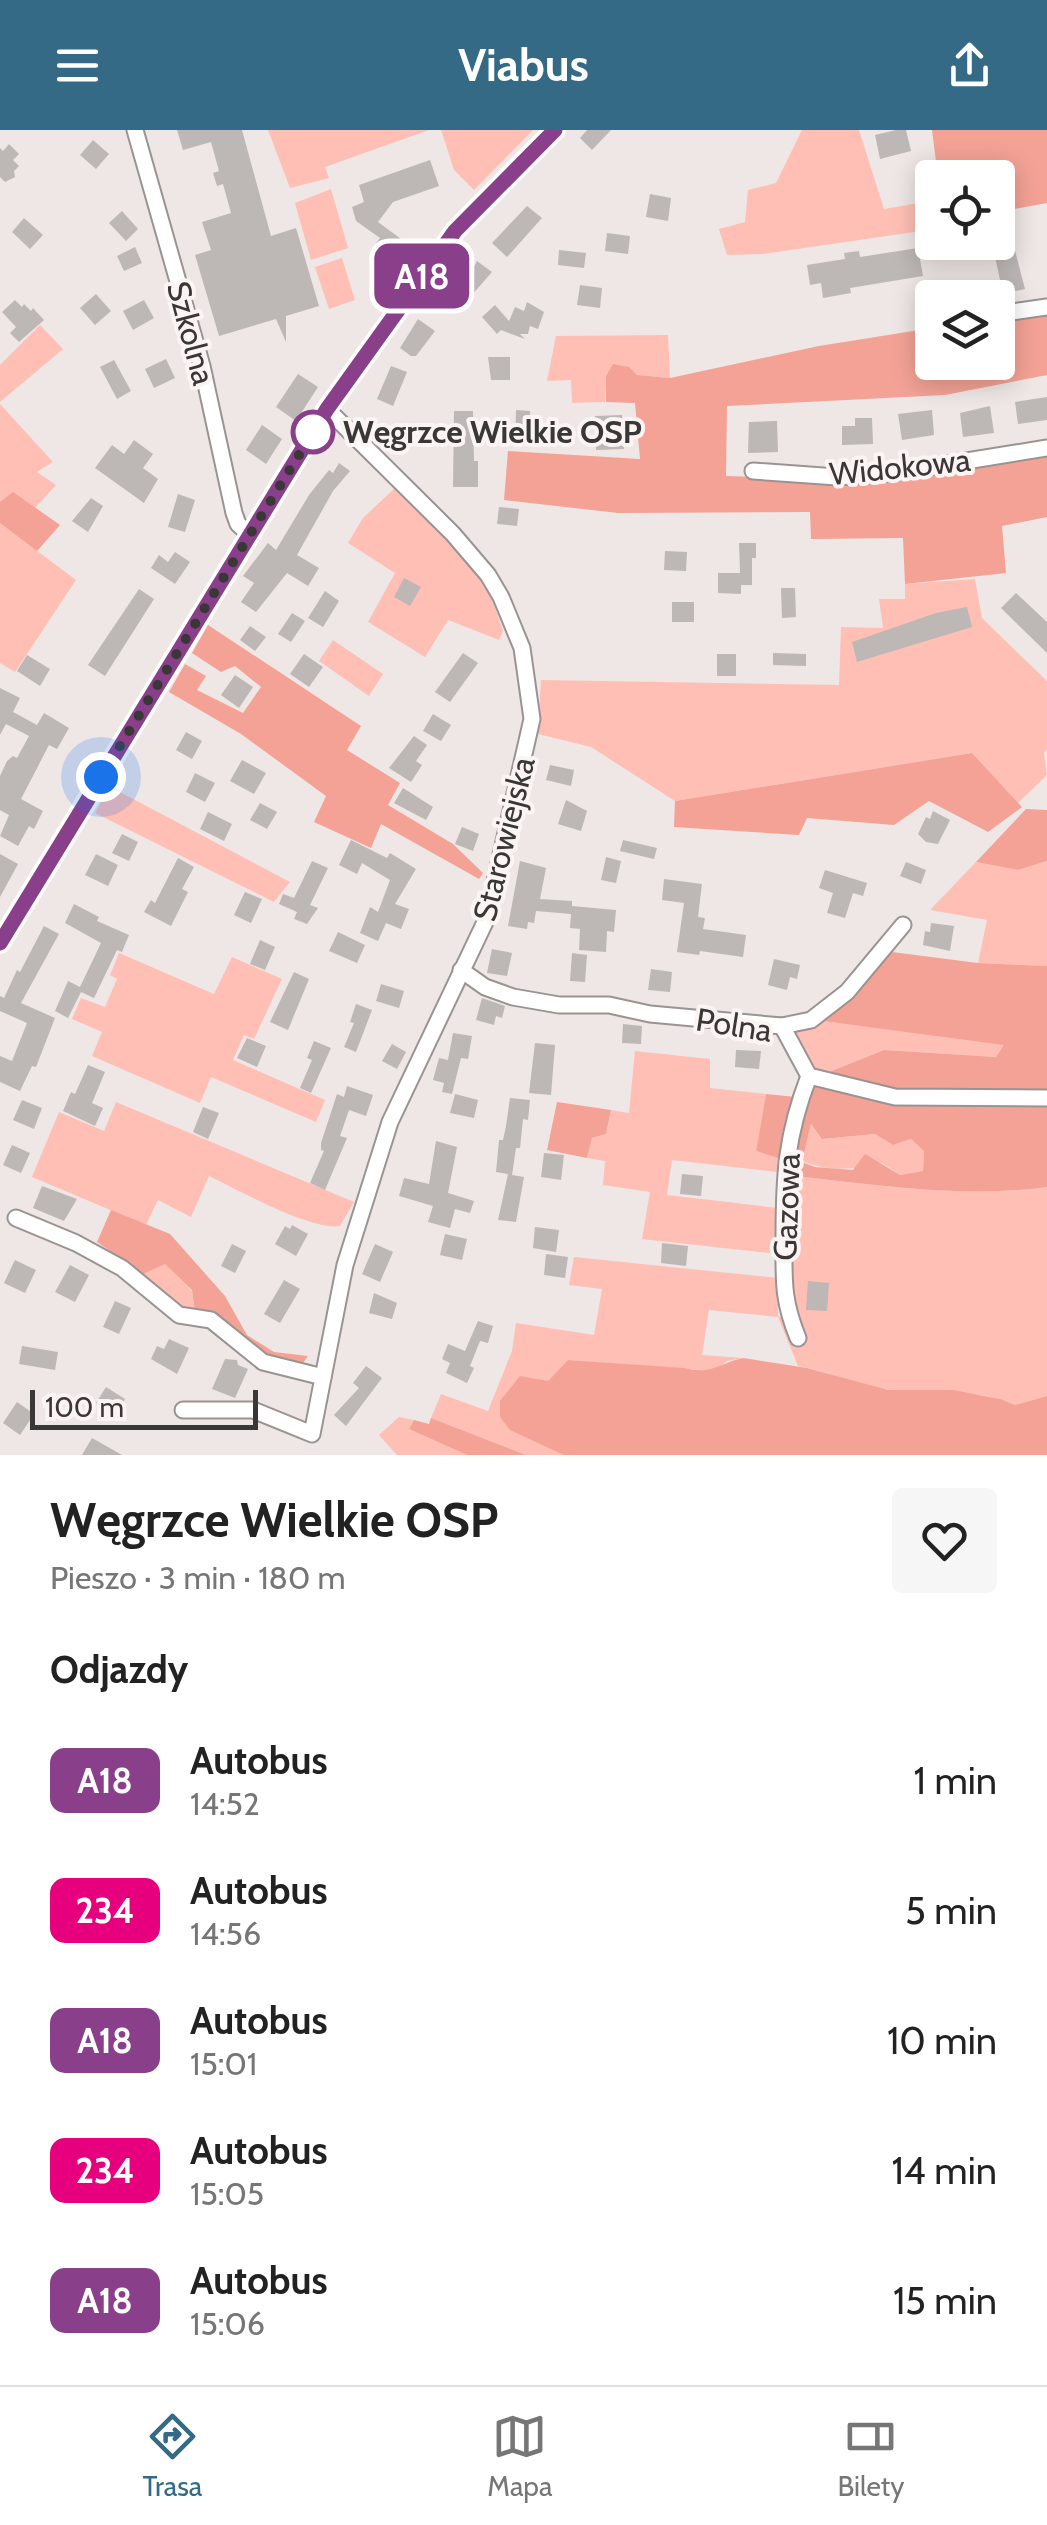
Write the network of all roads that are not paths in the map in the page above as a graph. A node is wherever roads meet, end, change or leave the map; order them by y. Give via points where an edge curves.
1 (135, 130) edge
2 (555, 130) edge
3 (1047, 307) edge
4 (1015, 312) edge
5 (327, 409) junction
6 (1047, 448) edge
7 (753, 471) dead end
8 (249, 534) junction
9 (6, 920) edge
10 (903, 925) dead end
11 (0, 943) edge
12 (462, 970) junction
13 (782, 1026) junction
14 (810, 1076) junction
15 (1047, 1098) edge
16 (16, 1218) dead end
17 (798, 1338) dead end
18 (323, 1377) junction
19 (184, 1410) dead end

1 - 8 street, Szkolna via 202,366 234,513
2 - 5 street via 455,231
3 - 4 street
5 - 8 street
5 - 12 street, Starowiejska via 479,562 522,648 532,719 527,753 486,920
6 - 7 street, Widokowa via 892,473
8 - 9 street
9 - 11 street
10 - 13 street via 847,992 811,1020
12 - 13 street, Polna via 485,988 528,1000
12 - 18 street, Starowiejska via 390,1122 345,1265
13 - 14 street, Polna
14 - 15 street, Polna via 894,1098
14 - 17 street, Gazowa via 788,1145 782,1202 786,1309
16 - 18 street via 122,1268 179,1315 211,1320 263,1362
18 - 19 street, Starowiejska via 312,1434 253,1410

